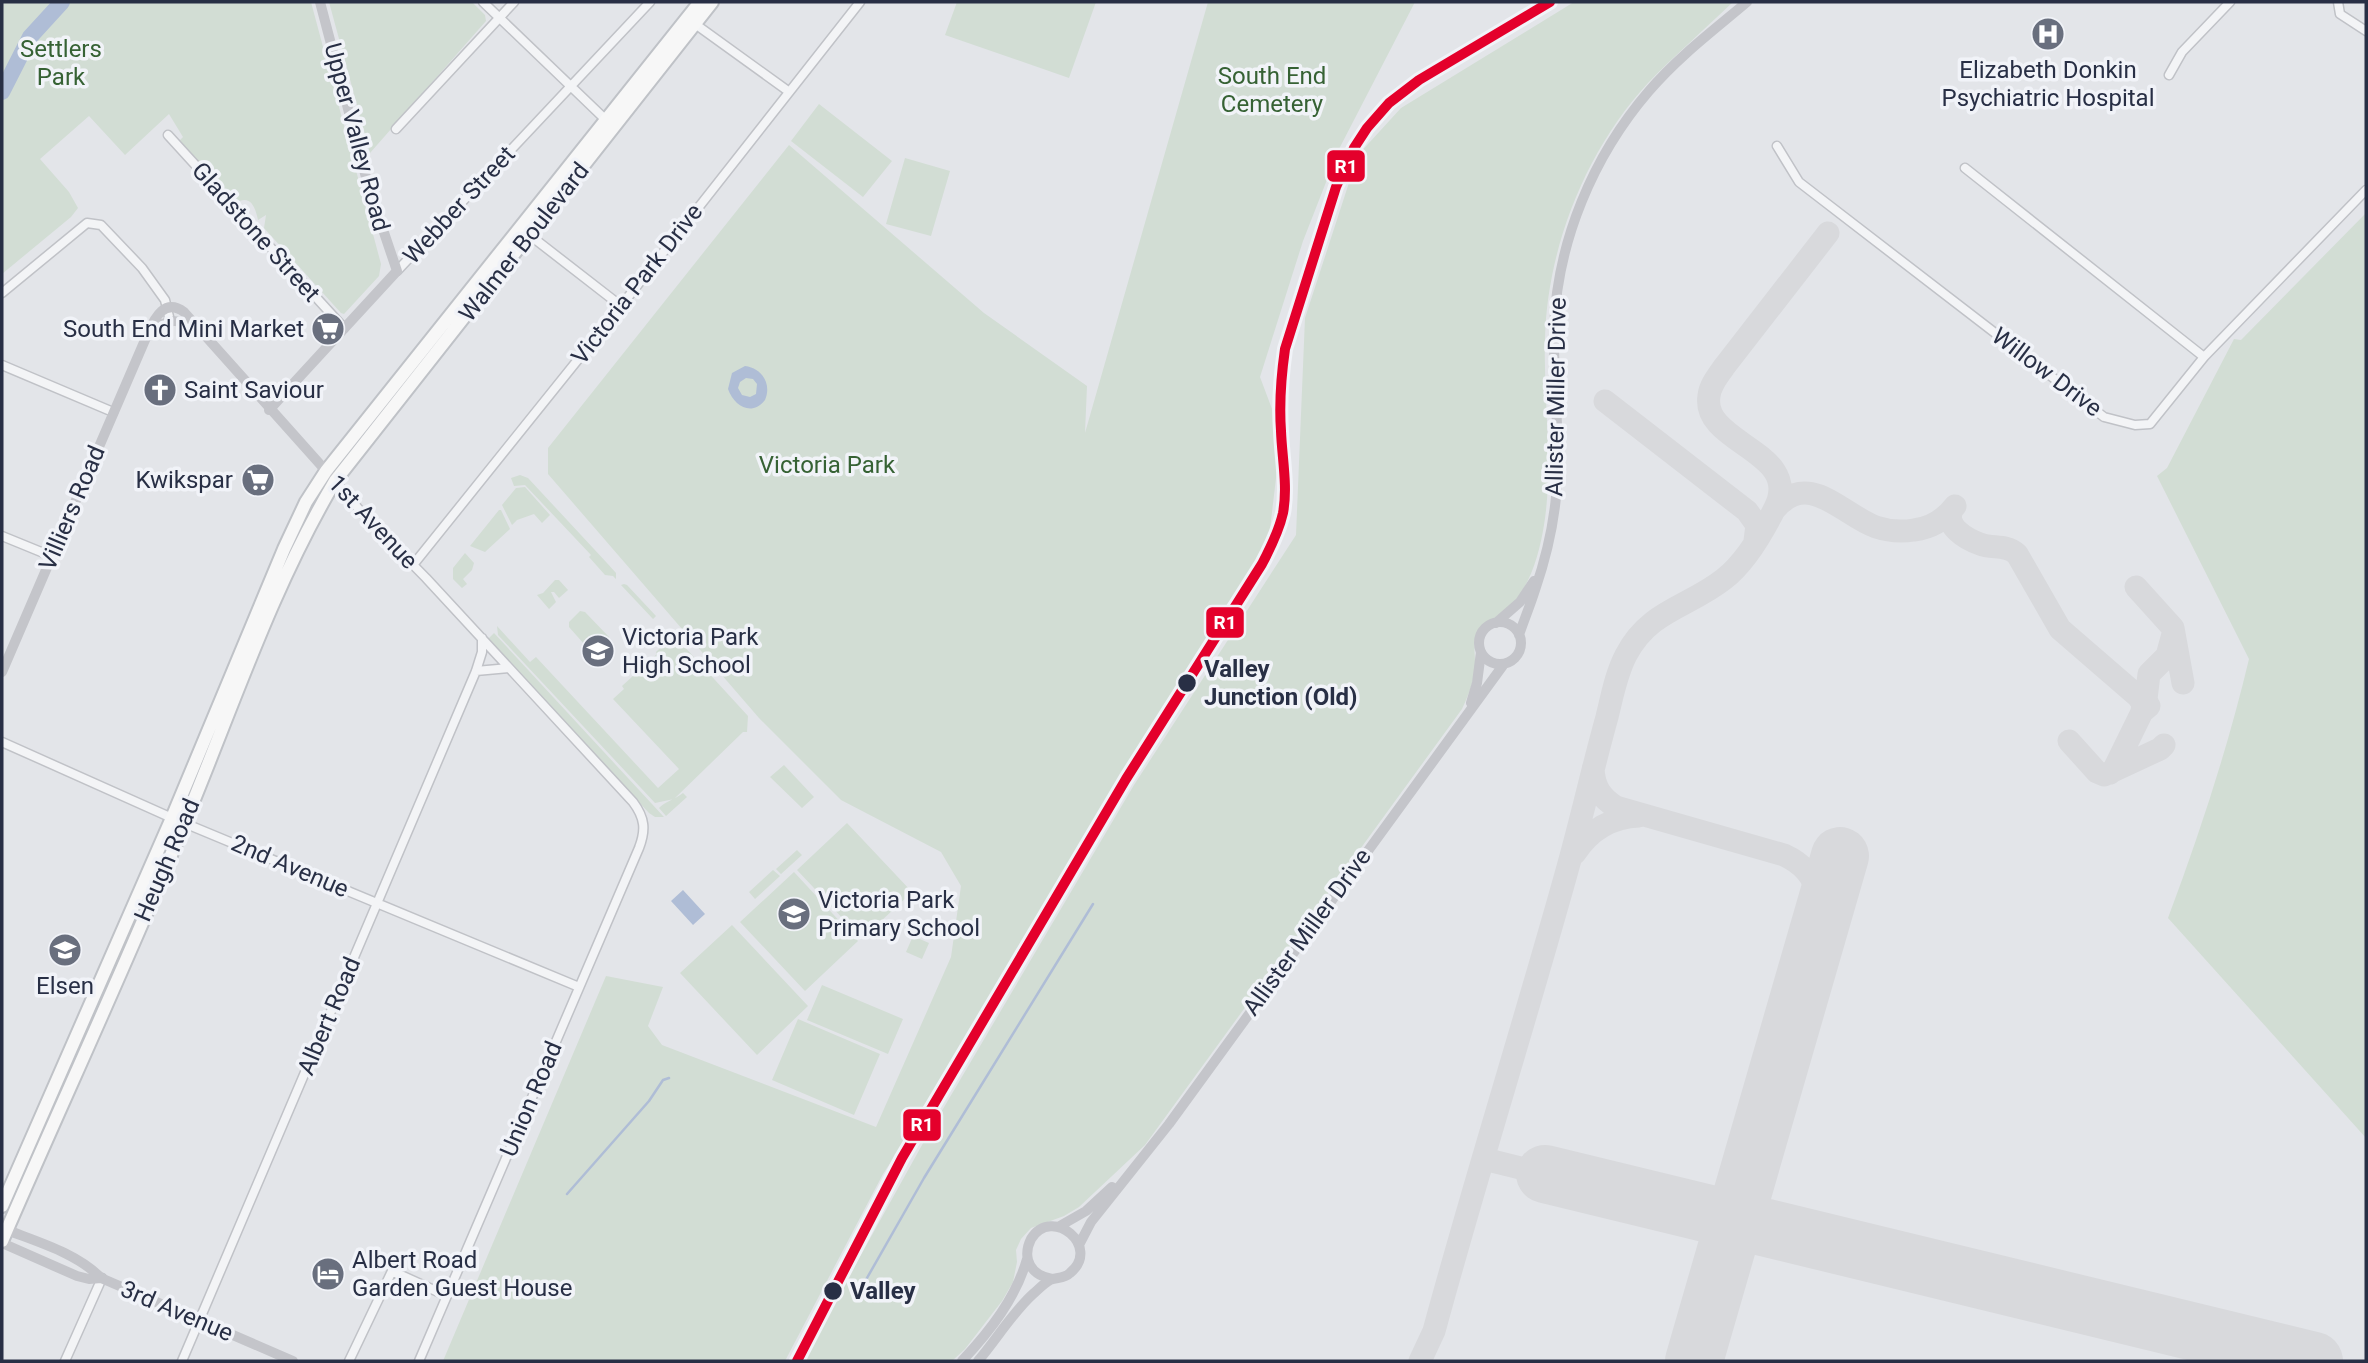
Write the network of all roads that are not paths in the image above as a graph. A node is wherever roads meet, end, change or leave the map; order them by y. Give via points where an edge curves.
1 (320, 2) edge
2 (483, 2) edge
3 (514, 2) edge
4 (650, 2) edge
5 (700, 2) edge
6 (712, 2) edge
7 (860, 2) edge
8 (1747, 2) edge
9 (2230, 2) edge
10 (2338, 2) edge
11 (500, 17) junction
12 (691, 21) junction
13 (2366, 31) edge
14 (2169, 75) dead end
15 (570, 85) junction
16 (788, 91) junction
17 (610, 123) junction
18 (396, 129) dead end
19 (168, 135) dead end
20 (1777, 146) dead end
21 (1965, 168) dead end
22 (2366, 190) edge
23 (525, 231) junction
24 (397, 271) junction
25 (2, 293) edge
26 (621, 306) junction
27 (167, 307) junction
28 (170, 321) junction
29 (344, 328) junction
30 (201, 332) junction
31 (144, 343) junction
32 (2204, 357) junction
33 (2, 365) edge
34 (269, 410) junction
35 (113, 412) junction
36 (331, 476) junction
37 (2, 536) edge
38 (51, 556) junction
39 (1543, 563) junction
40 (413, 565) junction
41 (1496, 623) junction
42 (1520, 635) junction
43 (482, 638) junction
44 (1481, 652) junction
45 (1504, 663) junction
46 (509, 668) junction
47 (476, 671) junction
48 (2, 672) edge
49 (1470, 709) junction
50 (2, 742) edge
51 (172, 817) junction
52 (185, 822) junction
53 (643, 838) joint
54 (377, 902) junction
55 (579, 987) junction
56 (1144, 1155) junction
57 (2, 1206) edge
58 (1058, 1227) junction
59 (3, 1236) edge
60 (1079, 1245) junction
61 (1028, 1258) junction
62 (101, 1278) junction
63 (1052, 1279) junction
64 (447, 1296) junction
65 (200, 1321) junction
66 (65, 1361) edge
67 (182, 1361) edge
68 (293, 1361) edge
69 (349, 1361) edge
70 (419, 1361) edge
71 (962, 1361) edge
72 (978, 1361) edge

1 - 24 street, Upper Valley Road via 368,185
2 - 11 street
3 - 11 street
4 - 15 street, Webber Street
5 - 12 main road, Walmer Boulevard
6 - 12 main road, Walmer Boulevard
7 - 16 street, Victoria Park Drive
8 - 39 street, Allister Miller Drive via 1687,53 1635,108 1594,174 1570,233 1558,289 1558,463 1554,514
9 - 14 street via 2182,52
10 - 13 street via 2340,14
11 - 15 street
11 - 18 street
12 - 16 street
12 - 17 main road, Walmer Boulevard
15 - 17 street
15 - 24 street, Webber Street
16 - 26 street, Victoria Park Drive
17 - 23 main road, Walmer Boulevard
19 - 29 street, Gladstone Street
20 - 32 street, Willow Drive via 1799,182 2105,417 2150,424
21 - 32 street
22 - 32 street, Willow Drive
23 - 26 street
23 - 36 main road, Walmer Boulevard
24 - 29 street, Webber Street
25 - 27 street, 1st Avenue via 87,223 100,225 142,268
26 - 40 street, Victoria Park Drive
27 - 28 street
27 - 30 street, 1st Avenue via 179,308
27 - 31 street, Villiers Road via 157,315
28 - 30 street
28 - 31 street, Villiers Road via 159,325
29 - 34 street, Webber Street
30 - 34 street, 1st Avenue
31 - 35 street, Villiers Road
33 - 35 street
34 - 36 street, 1st Avenue
35 - 38 street, Villiers Road
36 - 40 street, 1st Avenue
36 - 51 main road, Heugh Road via 306,502
36 - 52 main road, Heugh Road
37 - 38 street
38 - 48 street, Villiers Road
39 - 41 street, Allister Miller Drive via 1520,602
39 - 42 street, Allister Miller Drive
40 - 43 street, 1st Avenue
41 - 42 street via 1510,625
41 - 44 street via 1481,634
42 - 45 street via 1519,652
43 - 46 street, 1st Avenue
43 - 47 street, Albert Road
44 - 45 street via 1488,660
44 - 49 street, Allister Miller Drive
45 - 49 street, Allister Miller Drive
46 - 47 street
46 - 53 street, 1st Avenue via 633,802 644,821
47 - 54 street, Albert Road
49 - 56 street, Allister Miller Drive
50 - 51 street, 2nd Avenue
51 - 52 street, 2nd Avenue
51 - 57 main road, Heugh Road
52 - 54 street, 2nd Avenue
52 - 59 main road, Heugh Road
53 - 55 street, Union Road
54 - 55 street, 2nd Avenue
54 - 65 street, Albert Road
55 - 64 street, Union Road
56 - 58 street, Allister Miller Drive via 1086,1211
56 - 60 street, Allister Miller Drive via 1091,1222
58 - 60 street via 1072,1233
58 - 61 street via 1035,1234
59 - 62 street, 3rd Avenue via 69,1256
60 - 63 street via 1076,1268 1066,1277
61 - 63 street via 1036,1273
61 - 71 street via 1008,1303
62 - 65 street, 3rd Avenue
62 - 66 street
63 - 72 street via 1032,1295
64 - 69 street via 392,1271
64 - 70 street, Union Road
65 - 67 street, Albert Road
65 - 68 street, 3rd Avenue

